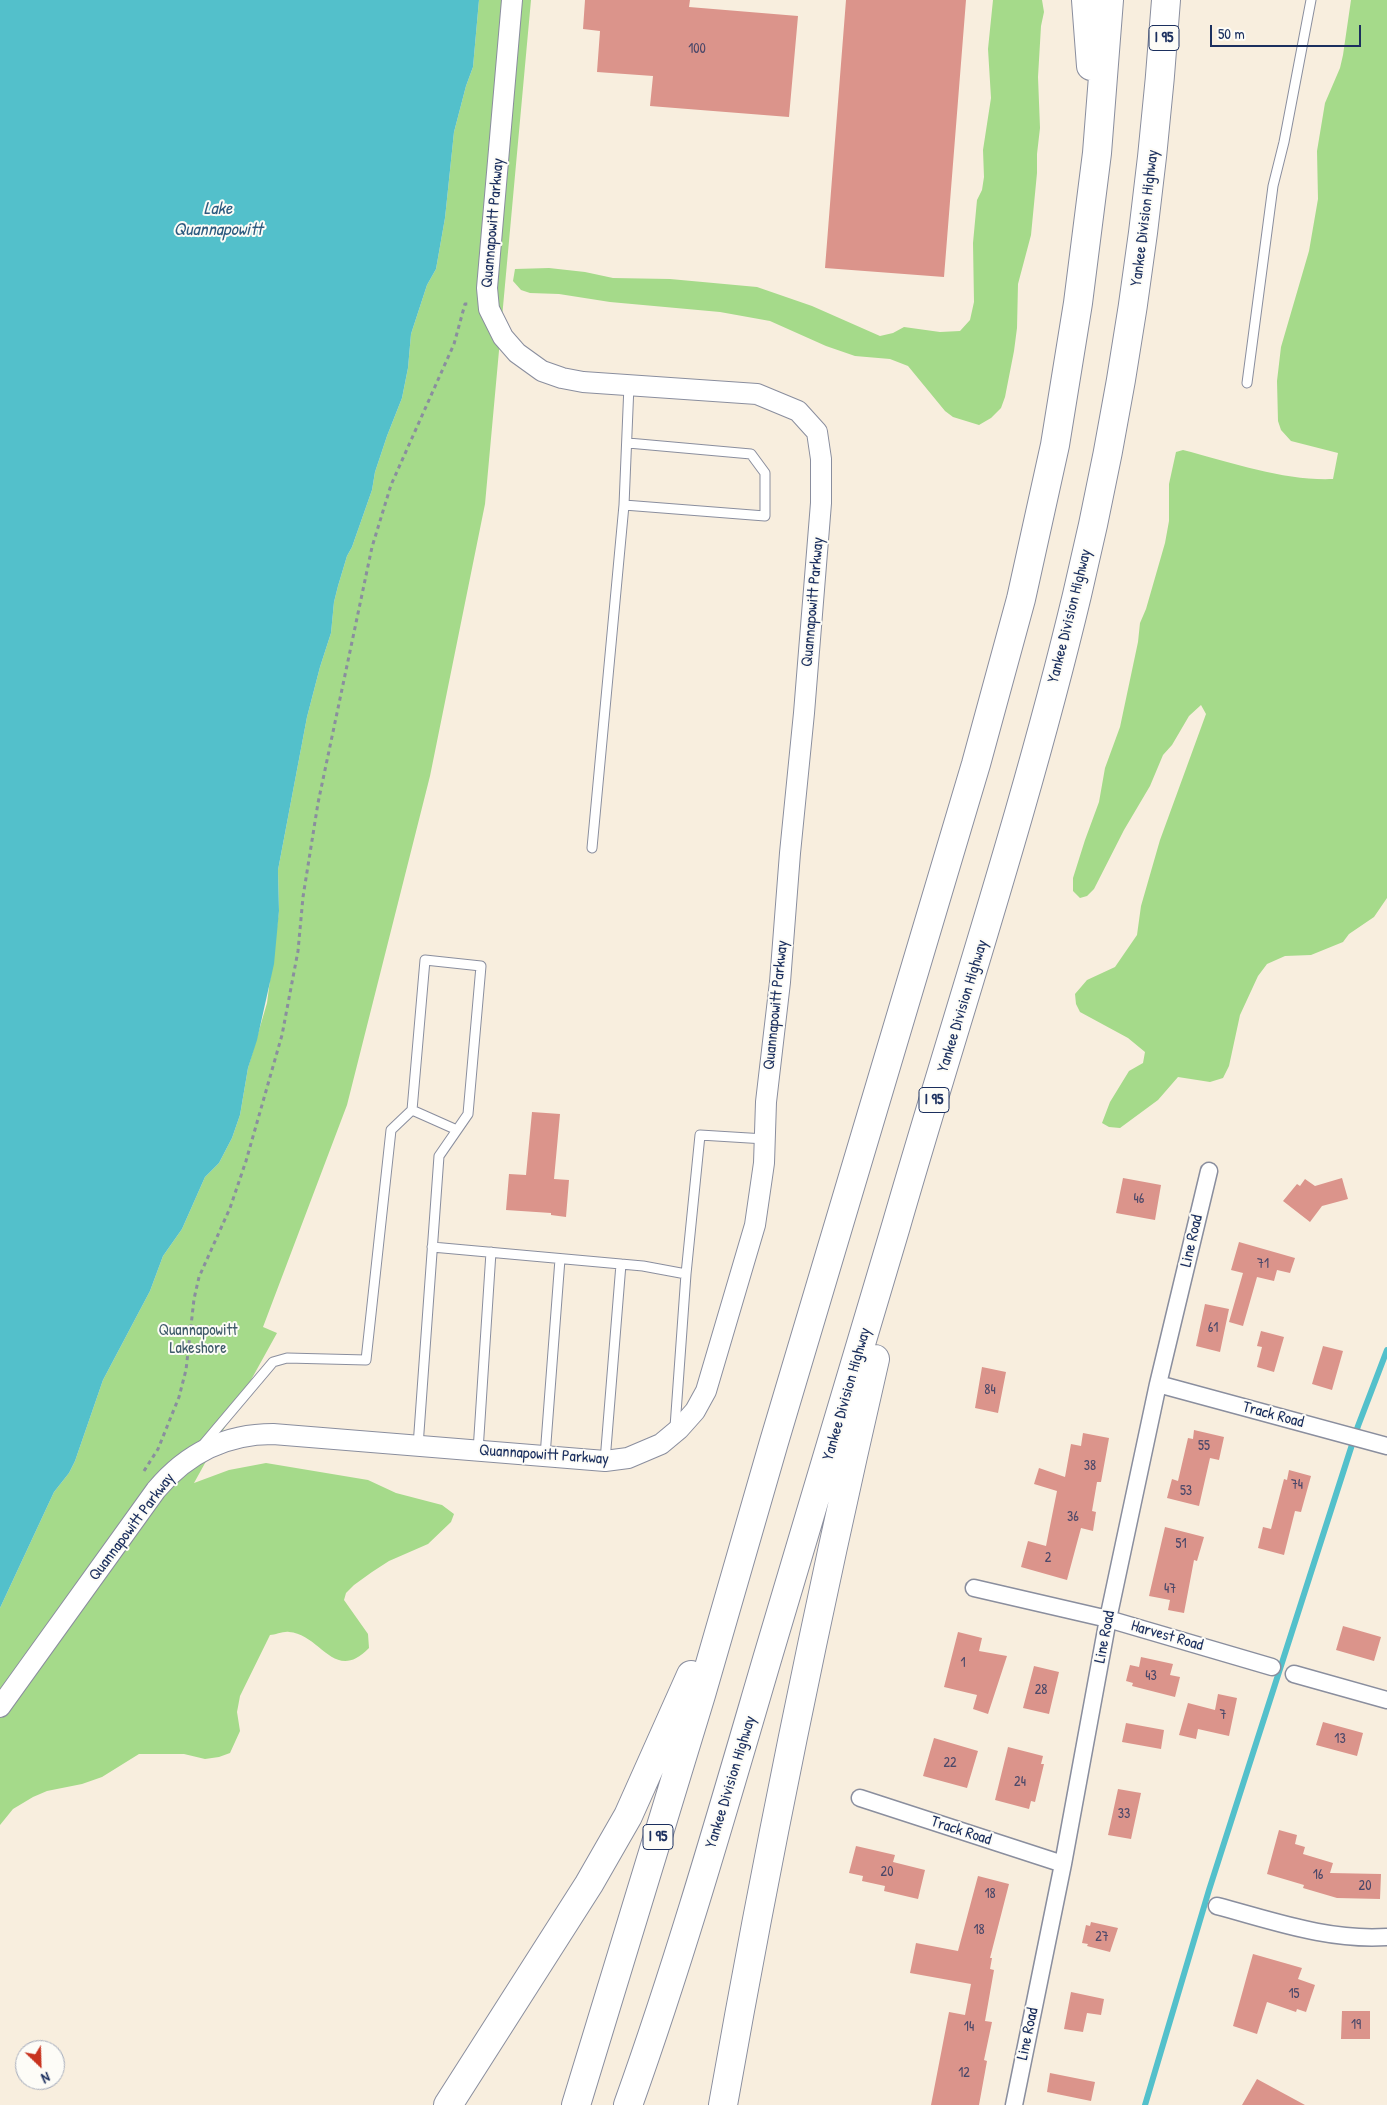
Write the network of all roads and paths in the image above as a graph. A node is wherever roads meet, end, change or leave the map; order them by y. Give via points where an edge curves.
1 (512, 0) edge
2 (1086, 0) edge
3 (1109, 0) edge
4 (1166, 0) edge
5 (1311, 0) edge
6 (1097, 153) junction
7 (465, 304) dead end
8 (1248, 383) dead end
9 (629, 385) junction
10 (628, 443) junction
11 (624, 505) junction
12 (592, 848) dead end
13 (412, 1110) junction
14 (457, 1130) junction
15 (765, 1139) junction
16 (1209, 1171) dead end
17 (907, 1189) junction
18 (432, 1247) junction
19 (491, 1252) junction
20 (560, 1259) junction
21 (621, 1264) junction
22 (686, 1274) junction
23 (1158, 1384) junction
24 (675, 1433) junction
25 (418, 1446) junction
26 (1387, 1446) edge
27 (478, 1451) junction
28 (196, 1454) junction
29 (545, 1457) junction
30 (605, 1461) junction
31 (143, 1473) dead end
32 (737, 1568) junction
33 (974, 1588) dead end
34 (1108, 1619) junction
35 (1272, 1667) dead end
36 (1294, 1674) dead end
37 (1387, 1700) edge
38 (0, 1707) edge
39 (860, 1798) dead end
40 (1063, 1864) junction
41 (1217, 1906) dead end
42 (1387, 1937) edge
43 (448, 2105) edge
44 (576, 2105) edge
45 (628, 2105) edge
46 (723, 2105) edge
47 (1014, 2105) edge

1 - 9 street, Quannapowitt Parkway via 487,288 490,309 510,346 542,371 572,380
2 - 6 highway
3 - 6 highway, I 95
4 - 17 highway, Yankee Division Highway / I 95 via 1159,108 1139,274 1078,592 1028,785
5 - 8 lane via 1273,186
6 - 32 highway, I 95 via 1078,303 1055,444 1020,600 976,764
7 - 31 path via 454,344 380,516 318,803 298,951 282,1035 246,1161 194,1298 186,1370 179,1397 158,1449
9 - 10 lane
9 - 15 street, Quannapowitt Parkway via 758,394 798,411 817,432 821,459 816,565
10 - 11 lane
10 - 11 lane via 751,454 766,473 765,516
11 - 12 lane
13 - 14 lane
13 - 14 lane via 425,960 480,966 468,1114
13 - 28 lane via 390,1130 366,1360 287,1358 273,1362
14 - 18 lane via 439,1156
15 - 22 lane via 700,1135
15 - 24 street, Quannapowitt Parkway via 756,1225 734,1302 706,1391 695,1411
16 - 23 street, Line Road
17 - 45 highway, Yankee Division Highway / I 95 via 719,1823 658,2021
17 - 46 highway via 888,1299 796,1718
18 - 19 lane
18 - 25 lane
19 - 20 lane
19 - 27 lane
20 - 21 lane
20 - 29 lane
21 - 22 lane
21 - 30 lane
22 - 24 lane
23 - 26 street, Track Road
23 - 34 street, Line Road
24 - 30 street, Quannapowitt Parkway via 639,1454
25 - 27 street, Quannapowitt Parkway
25 - 28 street, Quannapowitt Parkway via 260,1434 220,1442
27 - 29 street, Quannapowitt Parkway
28 - 38 street, Quannapowitt Parkway via 156,1490
29 - 30 street, Quannapowitt Parkway
32 - 43 highway via 628,1816 589,1884
32 - 44 highway, I 95
33 - 34 street, Harvest Road
34 - 35 street, Harvest Road
34 - 40 street, Line Road
36 - 37 street
39 - 40 street, Track Road
40 - 47 street, Line Road
41 - 42 street via 1324,1934

